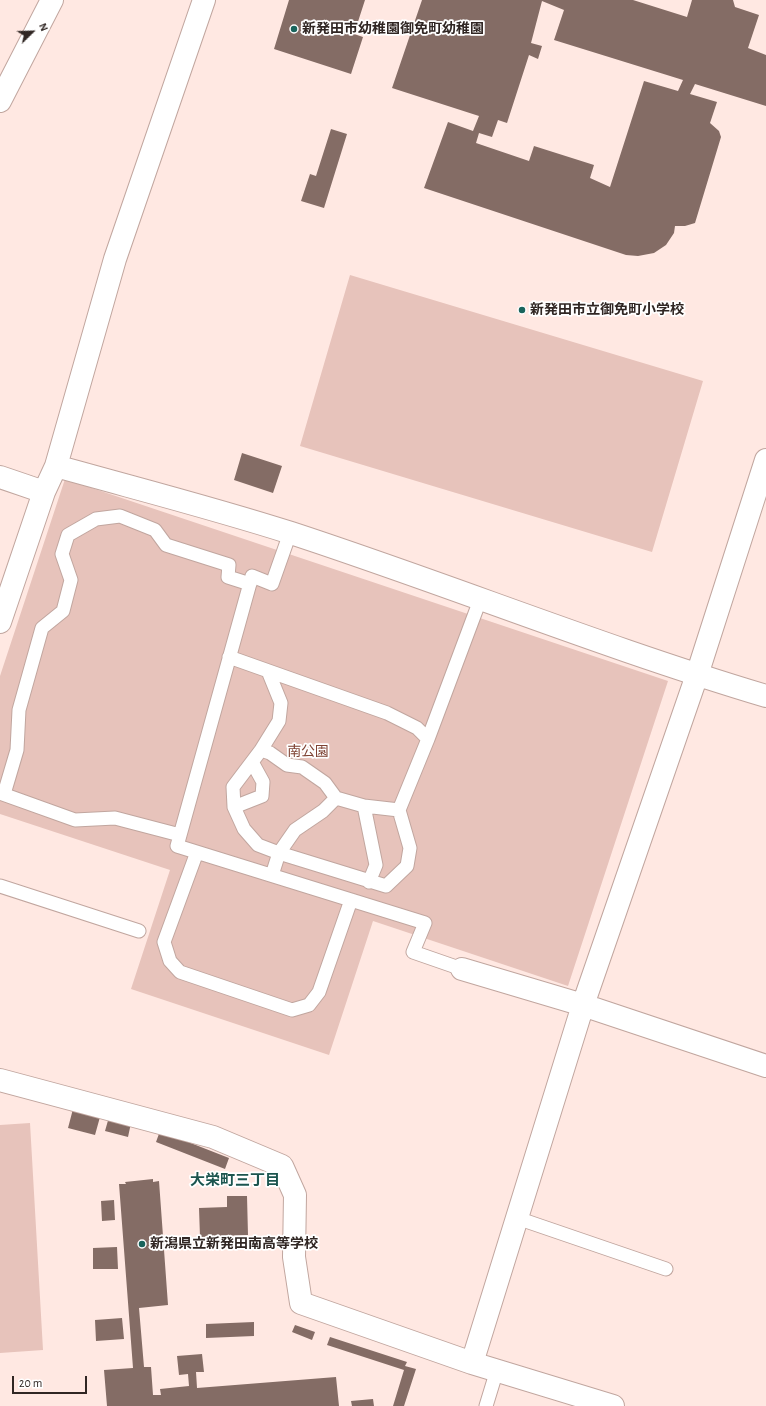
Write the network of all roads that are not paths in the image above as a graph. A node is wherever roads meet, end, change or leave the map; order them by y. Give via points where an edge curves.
1 (52, 0) edge
2 (204, 0) edge
3 (0, 101) edge
4 (766, 460) edge
5 (56, 466) junction
6 (0, 477) edge
7 (44, 492) junction
8 (290, 533) junction
9 (250, 584) junction
10 (4, 598) edge
11 (480, 600) junction
12 (0, 622) edge
13 (230, 657) junction
14 (268, 671) junction
15 (697, 675) junction
16 (766, 696) edge
17 (428, 739) junction
18 (261, 750) junction
19 (252, 762) junction
20 (2, 793) edge
21 (336, 798) junction
22 (364, 806) junction
23 (234, 807) junction
24 (399, 810) junction
25 (180, 835) junction
26 (197, 852) junction
27 (279, 853) junction
28 (272, 875) junction
29 (369, 882) junction
30 (0, 886) edge
31 (351, 900) junction
32 (139, 931) dead end
33 (462, 969) joint
34 (583, 1005) junction
35 (766, 1066) edge
36 (0, 1080) edge
37 (517, 1218) junction
38 (666, 1269) dead end
39 (472, 1363) junction
40 (497, 1370) junction
41 (486, 1406) edge
42 (613, 1406) edge

1 - 3 street
2 - 5 street via 115,259
4 - 15 street
5 - 7 street
5 - 8 street
6 - 7 street
7 - 10 street
8 - 9 lane via 272,584 252,576
8 - 11 street
9 - 13 lane
9 - 20 lane via 228,576 229,565 166,545 155,530 120,516 96,519 68,535 62,554 71,580 63,611 42,628 19,710 17,750
10 - 12 street
11 - 15 street
11 - 17 lane
13 - 14 lane
13 - 25 lane
14 - 17 lane via 387,713 418,728
14 - 18 lane via 281,703 279,721
15 - 16 street
15 - 34 street
17 - 24 lane
18 - 19 lane
18 - 21 lane via 287,765 302,767 325,783
19 - 23 lane via 233,787
19 - 23 lane via 263,782 262,796
20 - 25 lane via 75,820 115,818
21 - 22 lane
21 - 27 lane via 323,811 295,830
22 - 24 lane
22 - 29 lane via 376,865
23 - 27 lane via 244,829 258,845
24 - 29 lane via 410,848 407,866 386,886
25 - 26 lane via 177,846
26 - 28 lane
26 - 31 lane via 164,942 170,961 180,972 292,1010 309,1005 320,992
27 - 28 lane
27 - 29 lane
28 - 31 lane
30 - 32 lane
31 - 33 lane via 425,923 413,952
33 - 34 street
34 - 35 street
34 - 37 street
36 - 39 street via 213,1137 282,1166 295,1195 294,1257 301,1303
37 - 38 lane
37 - 39 street
39 - 40 street
40 - 41 lane
40 - 42 street

